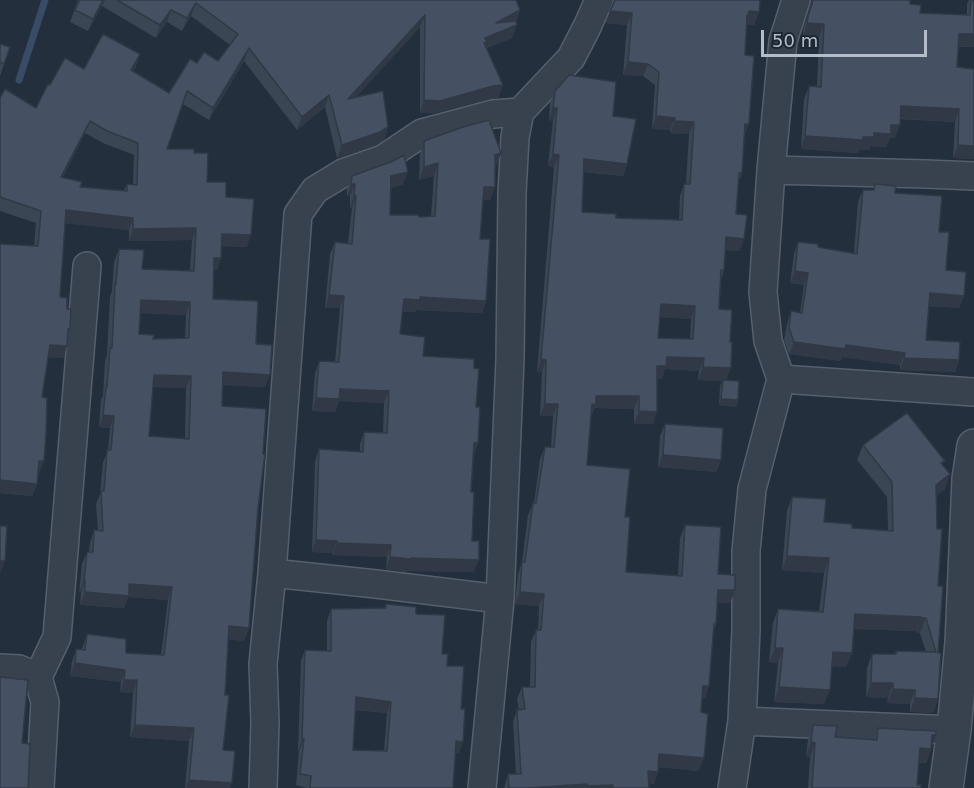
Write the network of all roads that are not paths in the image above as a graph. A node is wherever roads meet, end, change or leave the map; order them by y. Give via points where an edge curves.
1 (599, 0) edge
2 (796, 0) edge
3 (520, 112) junction
4 (771, 171) junction
5 (974, 176) edge
6 (87, 267) dead end
7 (781, 379) junction
8 (974, 392) edge
9 (974, 446) edge
10 (272, 573) junction
11 (500, 599) junction
12 (0, 668) edge
13 (38, 677) junction
14 (742, 721) junction
15 (954, 730) junction
16 (40, 788) edge
17 (263, 788) edge
18 (482, 788) edge
19 (732, 788) edge
20 (946, 788) edge

1 - 3 street via 571,58
2 - 4 street via 783,41
3 - 10 street via 493,114 422,133 383,159 342,173 315,190 298,214
3 - 11 street via 512,193
4 - 5 street
4 - 7 street via 763,292 768,341
6 - 13 street via 57,637
7 - 8 street
7 - 14 street via 752,489 746,551
9 - 15 street
10 - 11 street
10 - 17 street via 263,664
11 - 18 street
12 - 13 street via 19,669
13 - 16 street via 45,702
14 - 15 street
14 - 19 street
15 - 20 street

